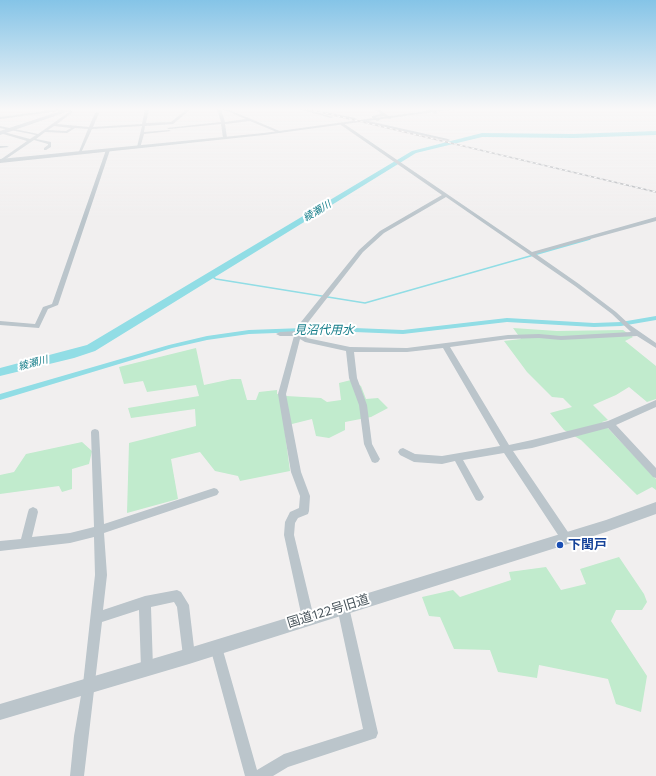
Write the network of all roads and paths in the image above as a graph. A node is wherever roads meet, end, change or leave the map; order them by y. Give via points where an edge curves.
1 (24, 145) edge
2 (50, 145) edge
3 (82, 145) edge
4 (156, 145) edge
5 (373, 145) edge
6 (0, 147) edge
7 (7, 147) dead end
8 (139, 147) joint
9 (45, 149) dead end
10 (108, 150) junction
11 (79, 153) junction
12 (0, 161) edge
13 (446, 196) junction
14 (656, 219) edge
15 (531, 254) junction
16 (0, 322) edge
17 (301, 330) junction
18 (280, 334) dead end
19 (637, 334) junction
20 (446, 346) junction
21 (656, 346) edge
22 (350, 349) junction
23 (656, 403) edge
24 (610, 424) junction
25 (95, 432) dead end
26 (506, 448) junction
27 (403, 452) dead end
28 (457, 457) junction
29 (375, 459) dead end
30 (656, 474) edge
31 (214, 492) dead end
32 (479, 497) dead end
33 (656, 508) edge
34 (33, 512) dead end
35 (100, 530) junction
36 (566, 538) junction
37 (25, 542) junction
38 (0, 546) edge
39 (145, 602) junction
40 (343, 607) junction
41 (97, 618) junction
42 (308, 618) junction
43 (216, 647) junction
44 (189, 656) junction
45 (147, 668) junction
46 (89, 684) junction
47 (0, 712) edge
48 (77, 776) edge
49 (252, 776) edge
50 (260, 776) edge

1 - 12 street
2 - 9 street
3 - 11 street
4 - 8 street
5 - 13 street
6 - 7 street
8 - 10 street
10 - 11 street
10 - 16 street via 55,305 45,308 37,326
11 - 12 street
13 - 15 street
13 - 17 street via 379,235 361,251 341,274
14 - 15 street
15 - 19 street via 577,285
17 - 18 street
17 - 22 street via 305,340
17 - 42 street via 287,369 282,394 296,472 305,496 304,511 294,515 290,522 289,534
19 - 20 street via 561,338 508,337
19 - 21 street
20 - 22 street via 407,350
20 - 26 street
22 - 29 street via 353,378 363,405 368,444
23 - 24 street
24 - 26 street
24 - 30 street
25 - 35 street
26 - 28 street
26 - 36 street
27 - 28 street via 424,460
28 - 32 street
31 - 35 street
33 - 36 street, 国道122号旧道
34 - 37 street
35 - 37 street via 70,538
35 - 41 street via 101,575
36 - 40 street, 国道122号旧道
37 - 38 street
39 - 41 street
39 - 44 street via 177,596 183,605
39 - 45 street
40 - 42 street, 国道122号旧道
40 - 50 street via 371,733 284,761
41 - 46 street
42 - 43 street, 国道122号旧道
43 - 44 street, 国道122号旧道
43 - 49 street
44 - 45 street, 国道122号旧道
45 - 46 street, 国道122号旧道
46 - 47 street, 国道122号旧道
46 - 48 street

